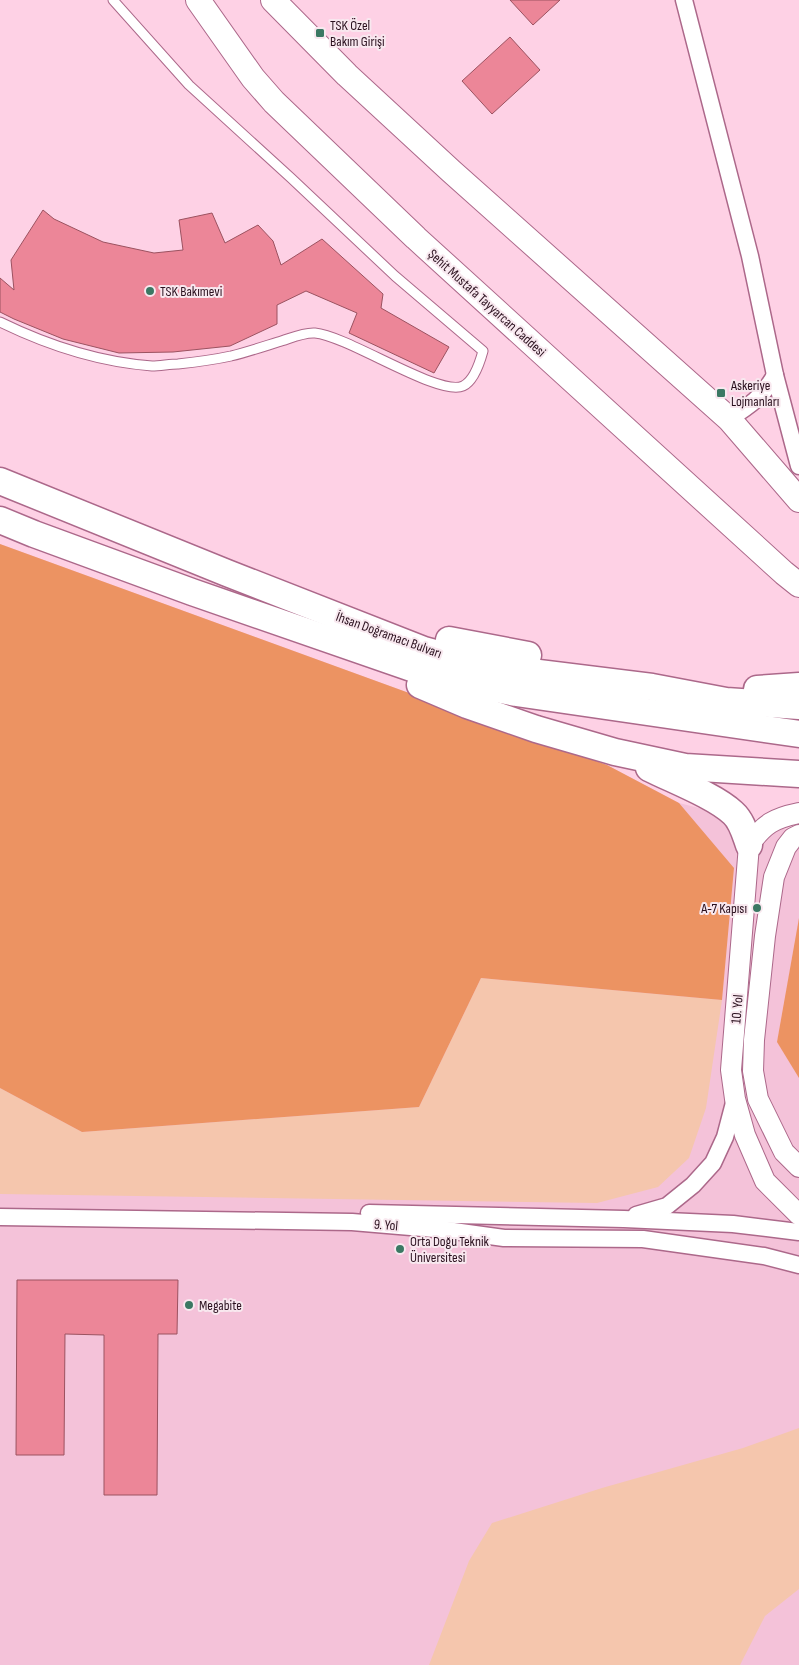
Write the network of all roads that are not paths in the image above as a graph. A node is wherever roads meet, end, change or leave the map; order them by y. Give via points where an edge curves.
1 (112, 0) edge
2 (198, 0) edge
3 (273, 0) edge
4 (684, 0) edge
5 (0, 322) edge
6 (775, 375) junction
7 (729, 419) junction
8 (799, 466) edge
9 (0, 481) edge
10 (799, 500) edge
11 (0, 520) edge
12 (227, 573) junction
13 (799, 585) edge
14 (192, 592) junction
15 (799, 686) edge
16 (799, 706) edge
17 (799, 734) edge
18 (615, 752) junction
19 (799, 774) edge
20 (799, 812) edge
21 (799, 835) edge
22 (750, 845) junction
23 (774, 876) junction
24 (747, 877) junction
25 (743, 936) junction
26 (765, 936) junction
27 (735, 1099) junction
28 (799, 1167) edge
29 (0, 1209) edge
30 (799, 1215) edge
31 (0, 1217) edge
32 (624, 1219) junction
33 (799, 1232) edge
34 (799, 1265) edge

1 - 5 lane via 189,85 395,276 483,351 481,359 470,381 454,388 423,379 366,351 314,333 216,360 154,366 97,359
2 - 13 main road, Şehit Mustafa Tayyarcan Caddesi via 274,102 416,238
3 - 7 main road via 347,75 437,158
4 - 6 street via 750,256
6 - 7 street via 755,402
6 - 8 street
7 - 10 main road
9 - 12 main road, İhsan Doğramacı Bulvarı
11 - 14 main road, İhsan Doğramacı Bulvarı
12 - 15 main road via 452,641 759,689
12 - 16 main road, İhsan Doğramacı Bulvarı via 424,650 483,666 652,687 726,701
14 - 17 main road, İhsan Doğramacı Bulvarı via 423,672 477,686
14 - 18 main road via 467,705
18 - 19 main road via 685,766
18 - 22 main road via 718,802 734,814
20 - 22 street via 770,822
21 - 23 street, 10. Yol via 786,847
22 - 24 street, 10. Yol
23 - 24 street
23 - 26 street, 10. Yol
24 - 25 street, 10. Yol
25 - 26 street
25 - 27 street, 10. Yol via 731,1070
26 - 28 street, 10. Yol via 753,1071 758,1099 784,1152
27 - 30 street, 10. Yol via 745,1135 766,1181
27 - 32 street, 9. Yol via 725,1137 713,1163 693,1185 667,1206
29 - 32 street, 9. Yol
31 - 34 street, 9. Yol via 352,1222 504,1238 643,1239 764,1256
32 - 33 street, 9. Yol via 733,1224

